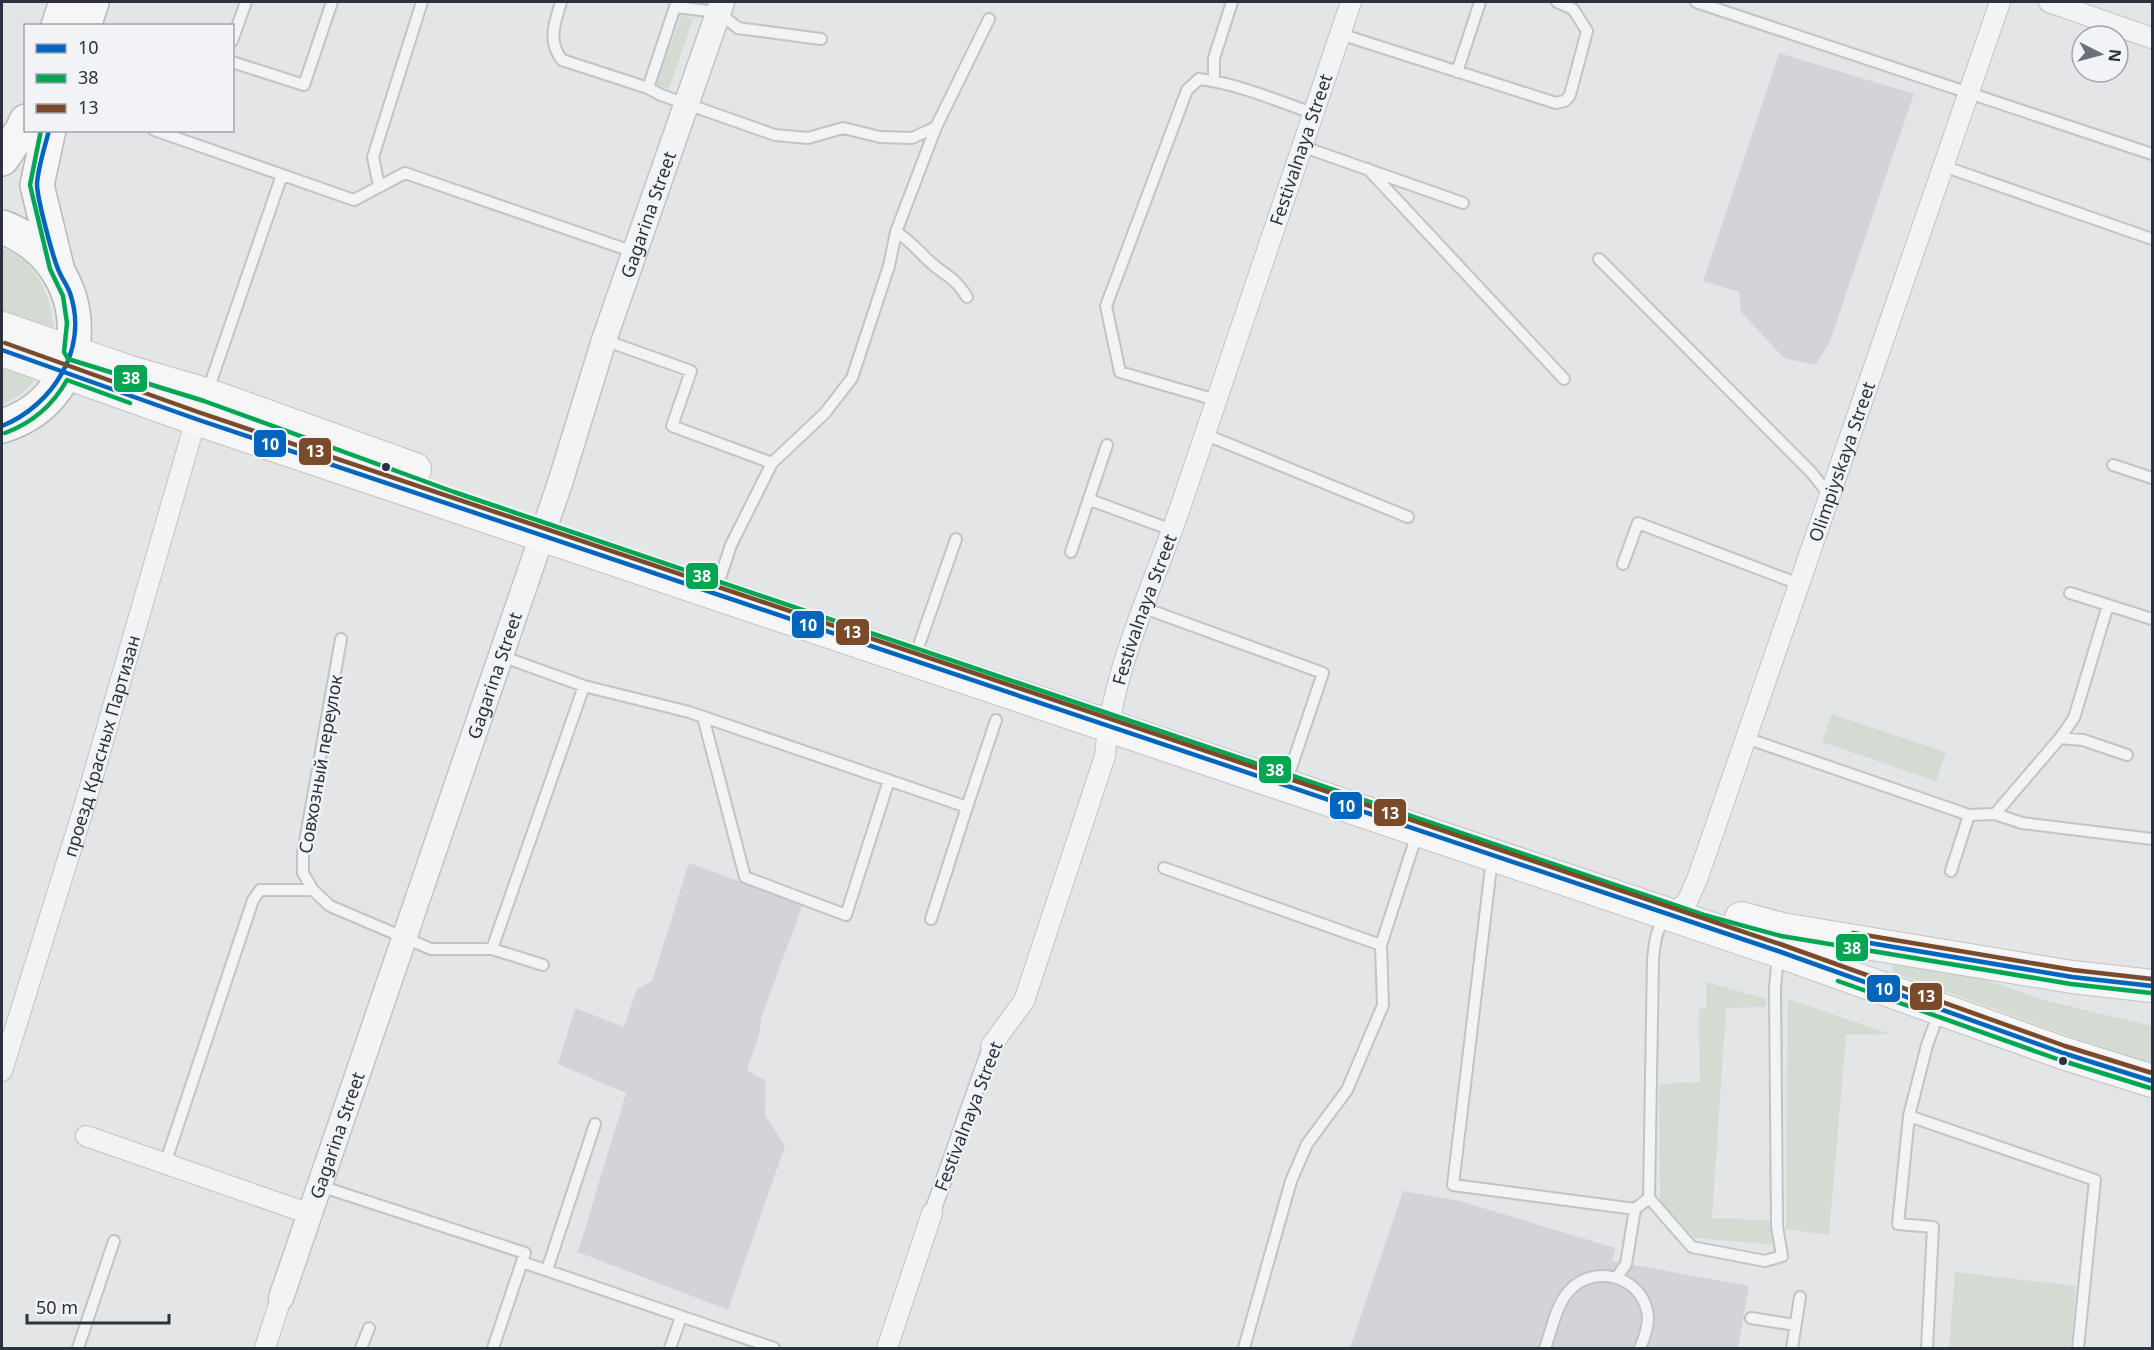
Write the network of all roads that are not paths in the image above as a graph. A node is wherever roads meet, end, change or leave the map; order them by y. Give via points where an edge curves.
1 (66, 2) edge
2 (92, 2) edge
3 (246, 2) edge
4 (332, 2) edge
5 (422, 2) edge
6 (561, 2) edge
7 (1232, 2) edge
8 (1351, 2) edge
9 (1480, 2) edge
10 (1557, 2) edge
11 (1696, 2) edge
12 (2000, 2) edge
13 (2049, 2) edge
14 (720, 7) edge
15 (989, 19) dead end
16 (59, 24) edge
17 (85, 24) edge
18 (1340, 34) junction
19 (234, 35) edge
20 (2152, 38) edge
21 (821, 39) dead end
22 (234, 63) edge
23 (1457, 72) junction
24 (1214, 81) junction
25 (648, 88) junction
26 (1969, 91) junction
27 (686, 104) junction
28 (1312, 113) junction
29 (24, 126) edge
30 (936, 127) junction
31 (49, 132) edge
32 (160, 132) edge
33 (1301, 146) junction
34 (2152, 154) edge
35 (2, 159) edge
36 (1943, 166) junction
37 (1368, 169) junction
38 (282, 175) junction
39 (379, 186) junction
40 (1464, 203) dead end
41 (2, 227) edge
42 (896, 232) junction
43 (2152, 239) edge
44 (634, 252) junction
45 (1599, 259) dead end
46 (57, 267) junction
47 (967, 297) dead end
48 (2, 328) edge
49 (604, 340) junction
50 (2, 350) edge
51 (68, 362) junction
52 (1564, 379) dead end
53 (1216, 400) junction
54 (201, 406) junction
55 (2, 426) edge
56 (1204, 434) junction
57 (1107, 446) dead end
58 (772, 463) junction
59 (2114, 465) dead end
60 (2152, 478) edge
61 (1830, 496) junction
62 (1090, 500) junction
63 (1408, 517) dead end
64 (545, 525) junction
65 (1172, 530) junction
66 (956, 539) dead end
67 (1071, 552) dead end
68 (1623, 564) dead end
69 (721, 575) junction
70 (1799, 584) junction
71 (2070, 593) dead end
72 (2108, 605) junction
73 (1144, 608) junction
74 (2152, 620) edge
75 (341, 639) dead end
76 (920, 642) junction
77 (501, 656) junction
78 (584, 686) junction
79 (1109, 716) junction
80 (703, 717) junction
81 (996, 720) dead end
82 (1746, 738) junction
83 (2060, 738) junction
84 (2127, 755) dead end
85 (1291, 768) junction
86 (889, 780) junction
87 (967, 807) junction
88 (1995, 814) junction
89 (1969, 815) junction
90 (1418, 830) junction
91 (2152, 839) edge
92 (1493, 855) junction
93 (1164, 868) dead end
94 (1951, 871) dead end
95 (313, 890) junction
96 (1679, 909) junction
97 (931, 919) dead end
98 (405, 938) junction
99 (1381, 945) junction
100 (492, 949) junction
101 (1910, 949) junction
102 (1778, 951) junction
103 (543, 965) dead end
104 (2152, 986) edge
105 (1905, 996) junction
106 (1941, 1009) junction
107 (991, 1046) joint
108 (2, 1071) edge
109 (2152, 1081) edge
110 (1909, 1116) junction
111 (595, 1124) dead end
112 (86, 1136) dead end
113 (165, 1164) junction
114 (320, 1186) junction
115 (1649, 1198) junction
116 (1635, 1209) junction
117 (932, 1213) joint
118 (310, 1214) junction
119 (114, 1241) dead end
120 (522, 1262) junction
121 (547, 1270) junction
122 (1617, 1277) junction
123 (1800, 1297) dead end
124 (281, 1298) joint
125 (681, 1317) junction
126 (1751, 1318) dead end
127 (1795, 1326) junction
128 (369, 1328) dead end
129 (78, 1348) edge
130 (265, 1348) edge
131 (361, 1348) edge
132 (493, 1348) edge
133 (670, 1348) edge
134 (774, 1348) edge
135 (887, 1348) edge
136 (1244, 1348) edge
137 (1545, 1348) edge
138 (1640, 1348) edge
139 (1792, 1348) edge
140 (1927, 1348) edge
141 (2078, 1348) edge

1 - 16 highway
2 - 17 highway
3 - 19 lane
4 - 22 lane via 304,85
5 - 39 lane via 374,158
6 - 25 lane via 552,30 555,52 562,60
7 - 24 lane via 1214,58
8 - 18 street, Festivalnaya Street
9 - 23 lane
10 - 23 lane via 1573,9 1587,31 1565,101 1556,103
11 - 26 lane
12 - 26 street, Olimpiyskaya Street
13 - 20 street
14 - 21 lane via 738,28
14 - 25 lane via 675,8
14 - 27 street, Gagarina Street
15 - 30 lane
18 - 23 lane
18 - 28 street, Festivalnaya Street
24 - 28 lane
24 - 53 lane via 1199,79 1187,90 1106,306 1120,372
25 - 27 lane
26 - 34 lane
26 - 36 street, Olimpiyskaya Street
27 - 30 lane via 775,135 808,138 843,128 880,137 912,138
27 - 44 street, Gagarina Street
28 - 33 street, Festivalnaya Street
29 - 35 highway
30 - 42 lane
31 - 46 highway via 37,185
32 - 38 lane
33 - 37 lane
33 - 53 street, Festivalnaya Street
36 - 43 lane
36 - 61 street, Olimpiyskaya Street
37 - 40 lane
37 - 52 lane
38 - 39 lane via 354,200
38 - 54 lane
39 - 44 lane via 405,172
41 - 46 highway via 40,248
42 - 47 lane via 956,279
42 - 58 lane via 889,266 852,378 825,413
44 - 49 street, Gagarina Street
45 - 61 lane via 1811,472
46 - 51 highway via 70,294 75,323
48 - 51 main road
49 - 58 lane via 692,370 672,426
49 - 64 street, Gagarina Street
50 - 51 main road
51 - 54 main road
51 - 55 highway via 56,386 34,409
53 - 56 street, Festivalnaya Street
54 - 64 main road
54 - 108 street, проезд Красных Партизан
56 - 63 lane
56 - 65 street, Festivalnaya Street
57 - 62 lane
58 - 69 lane via 731,545
59 - 60 lane
61 - 70 street, Olimpiyskaya Street
62 - 65 lane
62 - 67 lane
64 - 69 main road
64 - 77 street, Gagarina Street
64 - 79 main road
65 - 73 street, Festivalnaya Street
66 - 76 lane
68 - 70 lane via 1638,523
69 - 76 main road
70 - 82 street, Olimpiyskaya Street
71 - 72 lane
72 - 74 lane
72 - 83 lane via 2074,718
73 - 79 street, Festivalnaya Street
73 - 85 lane via 1323,674
75 - 95 lane, Совхозный переулок via 303,853 303,873
76 - 79 main road
77 - 78 lane
77 - 98 street, Gagarina Street
78 - 80 lane
78 - 100 lane
79 - 85 main road
79 - 90 main road
79 - 107 street, Festivalnaya Street via 1105,756 1024,1000
80 - 86 lane
80 - 86 lane via 745,877 846,915
81 - 87 lane
82 - 89 lane
82 - 96 street, Olimpiyskaya Street
83 - 84 lane via 2083,740
83 - 88 lane
85 - 96 main road
86 - 87 lane
87 - 97 lane
88 - 89 lane
88 - 91 lane via 2022,823
89 - 94 lane
90 - 92 main road
90 - 99 lane
92 - 96 main road
92 - 116 lane via 1452,1185
93 - 99 lane
95 - 98 lane via 330,906
95 - 113 lane via 260,890 253,900
96 - 101 main road
96 - 102 main road
96 - 115 lane via 1662,922 1653,959
98 - 100 lane via 431,949
98 - 114 street, Gagarina Street
99 - 136 lane via 1383,1005 1347,1090 1307,1144 1291,1181
100 - 103 lane
101 - 104 main road via 2072,977
101 - 105 main road via 1894,952 1884,962 1885,975
102 - 105 main road
102 - 115 lane via 1777,1202 1782,1256 1764,1261 1692,1247
105 - 106 main road
106 - 109 main road
106 - 110 lane via 1927,1045
107 - 117 street, Festivalnaya Street
110 - 140 lane via 1898,1224 1933,1227
110 - 141 lane via 2096,1180
111 - 121 lane
112 - 113 street
113 - 118 street
114 - 118 street, Gagarina Street
114 - 120 lane via 525,1253
115 - 116 lane
116 - 122 lane via 1626,1264
117 - 135 street, Festivalnaya Street
118 - 124 street, Gagarina Street
119 - 129 lane
120 - 121 lane
120 - 132 lane
121 - 125 lane
122 - 137 lane via 1583,1279 1569,1290
122 - 138 lane via 1632,1286 1643,1300 1648,1317
123 - 127 lane
124 - 130 street, Gagarina Street
125 - 133 lane
125 - 134 lane
126 - 127 lane
127 - 139 lane
128 - 131 lane

